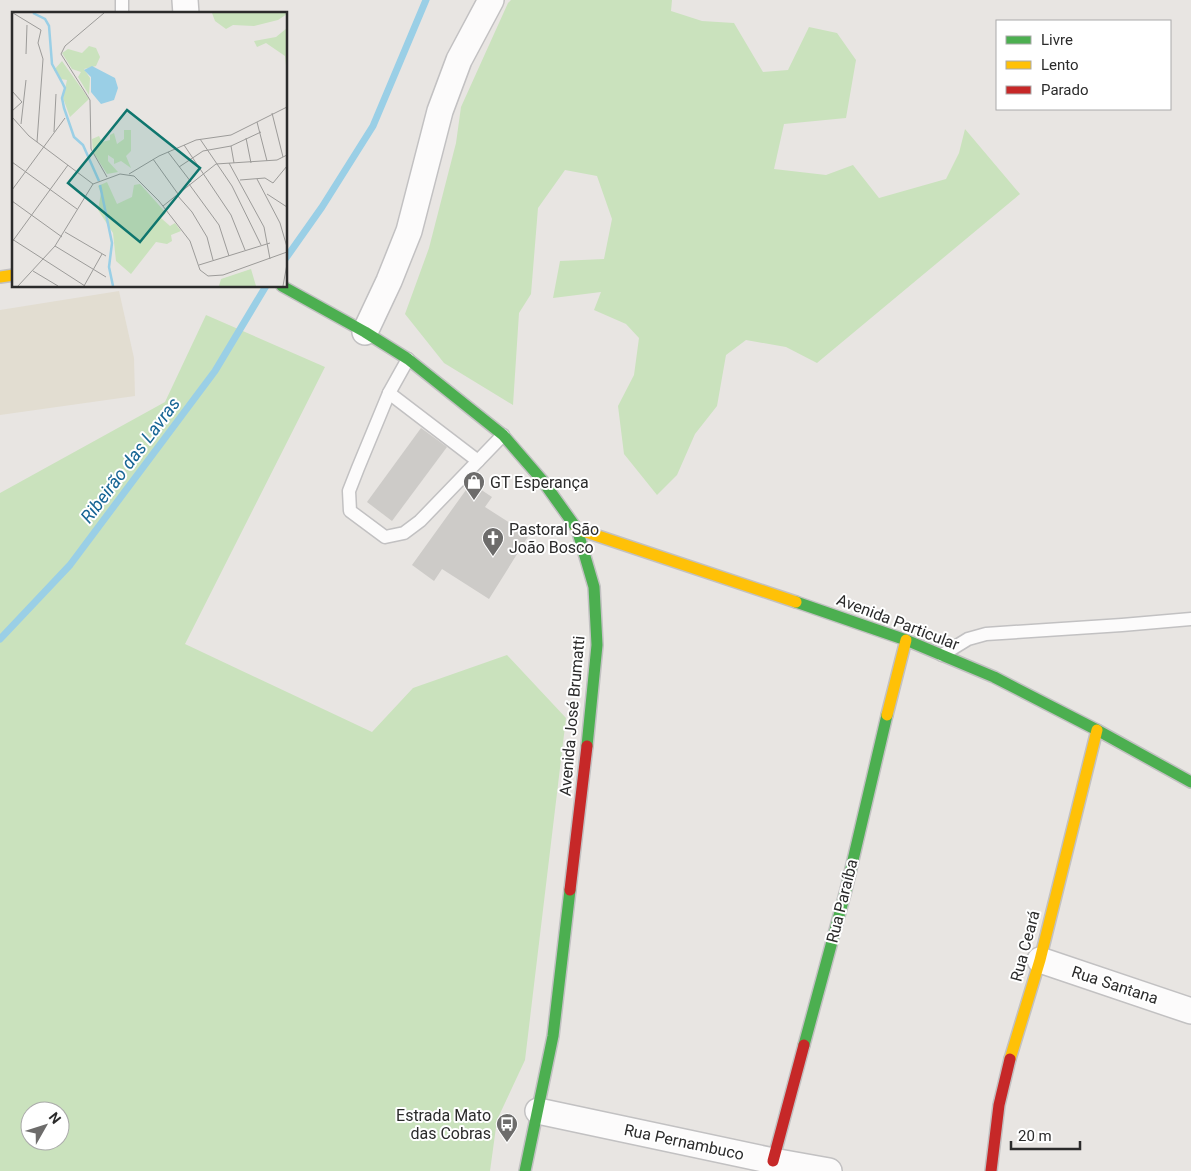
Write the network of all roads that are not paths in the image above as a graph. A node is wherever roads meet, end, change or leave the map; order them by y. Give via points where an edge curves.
1 (491, 0) edge
2 (286, 288) edge
3 (365, 332) junction
4 (408, 359) junction
5 (389, 393) junction
6 (503, 436) junction
7 (478, 461) junction
8 (578, 529) junction
9 (1191, 619) edge
10 (906, 640) junction
11 (942, 655) junction
12 (1097, 730) junction
13 (1191, 782) edge
14 (1040, 960) junction
15 (1191, 1010) edge
16 (538, 1111) junction
17 (759, 1163) edge
18 (525, 1171) edge
19 (829, 1171) edge
20 (991, 1171) edge

1 - 3 street via 459,60 440,111 409,231
2 - 3 street, Avenida José Brumatti
3 - 4 street, Avenida José Brumatti
4 - 5 lane
4 - 6 street, Avenida José Brumatti
5 - 7 lane
5 - 7 lane via 349,491 350,511 385,537 404,533 420,521
6 - 7 lane
6 - 8 street, Avenida José Brumatti via 542,480
8 - 10 street, Avenida Particular
8 - 16 street, Avenida José Brumatti via 594,587 597,645 553,1036
9 - 11 lane via 986,634 968,639
10 - 11 street, Avenida Particular
10 - 17 street, Rua Paraíba via 846,890
11 - 12 street, Avenida Particular via 994,677
12 - 13 street, Avenida Particular
12 - 14 street, Rua Ceará
14 - 15 street, Rua Santana
14 - 20 street, Rua Ceará via 1014,1041 999,1105
16 - 17 street, Rua Pernambuco
16 - 18 street
17 - 19 street, Rua Pernambuco

